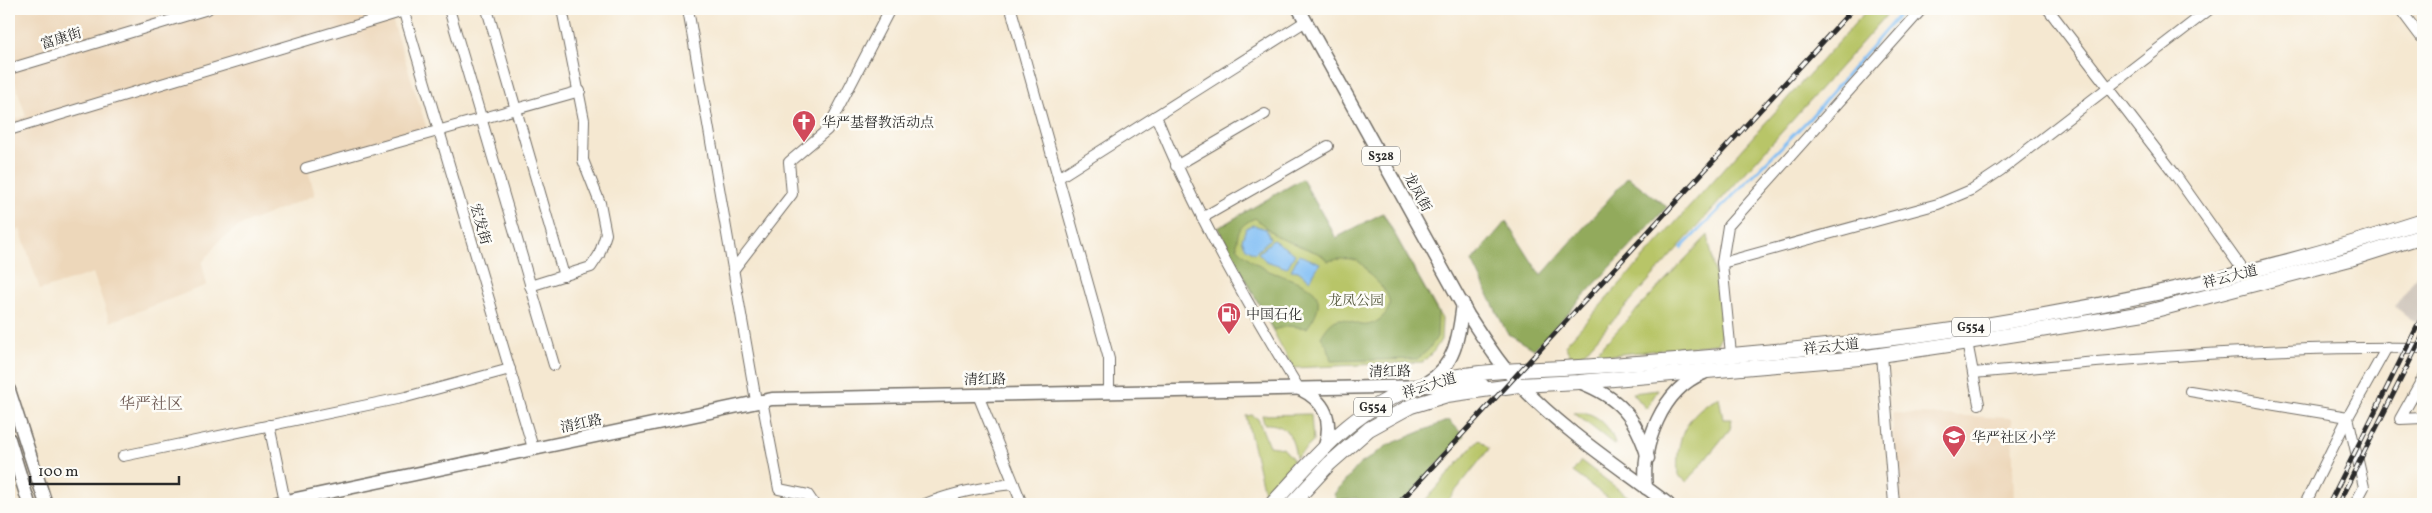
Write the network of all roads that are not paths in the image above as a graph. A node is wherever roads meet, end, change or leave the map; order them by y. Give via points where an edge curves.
1 (208, 9) edge
2 (449, 9) edge
3 (487, 9) edge
4 (562, 9) edge
5 (688, 9) edge
6 (890, 9) edge
7 (1011, 9) edge
8 (1299, 9) edge
9 (1922, 9) edge
10 (2048, 9) edge
11 (2210, 9) edge
12 (2400, 9) edge
13 (403, 10) edge
14 (1306, 21) junction
15 (2423, 35) edge
16 (9, 69) edge
17 (2108, 88) junction
18 (580, 92) junction
19 (516, 109) junction
20 (1265, 114) dead end
21 (1156, 116) junction
22 (481, 119) junction
23 (9, 130) edge
24 (439, 131) junction
25 (1328, 146) dead end
26 (1176, 166) junction
27 (306, 168) dead end
28 (1058, 178) junction
29 (1202, 218) junction
30 (2423, 220) edge
31 (2423, 236) edge
32 (1722, 262) junction
33 (734, 269) junction
34 (2244, 273) junction
35 (564, 276) junction
36 (530, 286) junction
37 (2248, 287) junction
38 (1463, 304) junction
39 (1967, 342) junction
40 (2387, 347) junction
41 (2423, 348) edge
42 (1731, 354) junction
43 (1882, 355) junction
44 (554, 365) dead end
45 (510, 369) junction
46 (1507, 370) junction
47 (1709, 371) junction
48 (1973, 373) junction
49 (2423, 378) edge
50 (1579, 382) junction
51 (1422, 385) junction
52 (1519, 385) junction
53 (1298, 388) junction
54 (9, 390) edge
55 (2190, 391) dead end
56 (1109, 392) junction
57 (978, 395) junction
58 (759, 400) junction
59 (1979, 404) dead end
60 (2348, 418) junction
61 (2423, 418) edge
62 (269, 425) junction
63 (9, 439) edge
64 (1325, 446) junction
65 (533, 448) junction
66 (123, 456) dead end
67 (1648, 458) junction
68 (1014, 484) junction
69 (1646, 488) junction
70 (285, 501) junction
71 (30, 504) edge
72 (46, 504) edge
73 (272, 504) edge
74 (814, 504) edge
75 (925, 504) edge
76 (1022, 504) edge
77 (1272, 504) edge
78 (1292, 504) edge
79 (1668, 504) edge
80 (1894, 504) edge
81 (2305, 504) edge
82 (2355, 504) edge

1 - 16 street, 富康街
2 - 22 street
3 - 19 street
4 - 18 street
5 - 33 street
6 - 33 street via 827,130 789,162 792,194
7 - 28 street
8 - 14 main road, 龙凤街 / S328
9 - 32 street via 1728,226
10 - 17 street
11 - 17 street
12 - 15 street
13 - 23 street
13 - 24 street, 宏发街
14 - 21 street
14 - 38 main road, 龙凤街 / S328
17 - 32 street via 1971,190 1938,204
17 - 34 street via 2174,173
18 - 19 street
18 - 35 street via 584,120 583,160 600,203 606,234 596,262 584,270
19 - 22 street
19 - 35 street
20 - 26 street
21 - 26 street
21 - 28 street
22 - 24 street
22 - 36 street
24 - 27 street
24 - 45 street, 宏发街
25 - 29 street
26 - 29 street
28 - 56 street via 1109,358
29 - 53 street
30 - 34 highway, 祥云大道 / G554
31 - 37 highway, 祥云大道 / G554
32 - 42 street
33 - 58 street
34 - 37 highway
34 - 42 highway, 祥云大道 / G554 via 2134,300 1984,325 1876,341
35 - 36 street
36 - 44 street
37 - 39 highway, 祥云大道 / G554 via 2144,313
38 - 46 main road, 龙凤街 / S328
38 - 51 main road via 1459,335 1452,356 1440,373
39 - 43 highway, 祥云大道 / G554
39 - 48 street
40 - 41 street
40 - 48 street via 2248,351
40 - 60 street
42 - 46 highway, 祥云大道 / G554
43 - 47 highway, 祥云大道 / G554
43 - 80 street
45 - 62 street via 406,397
45 - 65 street, 宏发街
46 - 51 highway, 祥云大道 / G554
46 - 52 main road, 龙凤街 / S328
47 - 50 highway, 祥云大道 / G554
47 - 67 main road via 1686,382 1670,399 1655,427
48 - 59 street
49 - 61 street via 2400,419
50 - 52 highway, 祥云大道 / G554
50 - 67 main road via 1602,392 1621,406 1636,427
51 - 52 main road, 清红路
51 - 53 main road, 清红路
51 - 64 highway, 祥云大道 / G554 via 1385,400 1360,415
52 - 69 main road via 1558,422
52 - 78 highway, 祥云大道 / G554 via 1447,395 1392,415 1353,441
53 - 56 main road, 清红路
53 - 64 main road via 1316,397 1326,411
54 - 72 main road
55 - 60 street
56 - 57 main road, 清红路
57 - 58 main road, 清红路
57 - 68 street
58 - 65 main road, 清红路
58 - 74 street via 779,489 808,495
60 - 81 street
60 - 82 street via 2364,486
62 - 66 street
62 - 70 street
63 - 71 main road
64 - 77 highway, 祥云大道 / G554
65 - 70 main road, 清红路
67 - 69 main road
68 - 75 street via 972,488
68 - 76 street
69 - 79 main road
70 - 73 main road, 清红路

